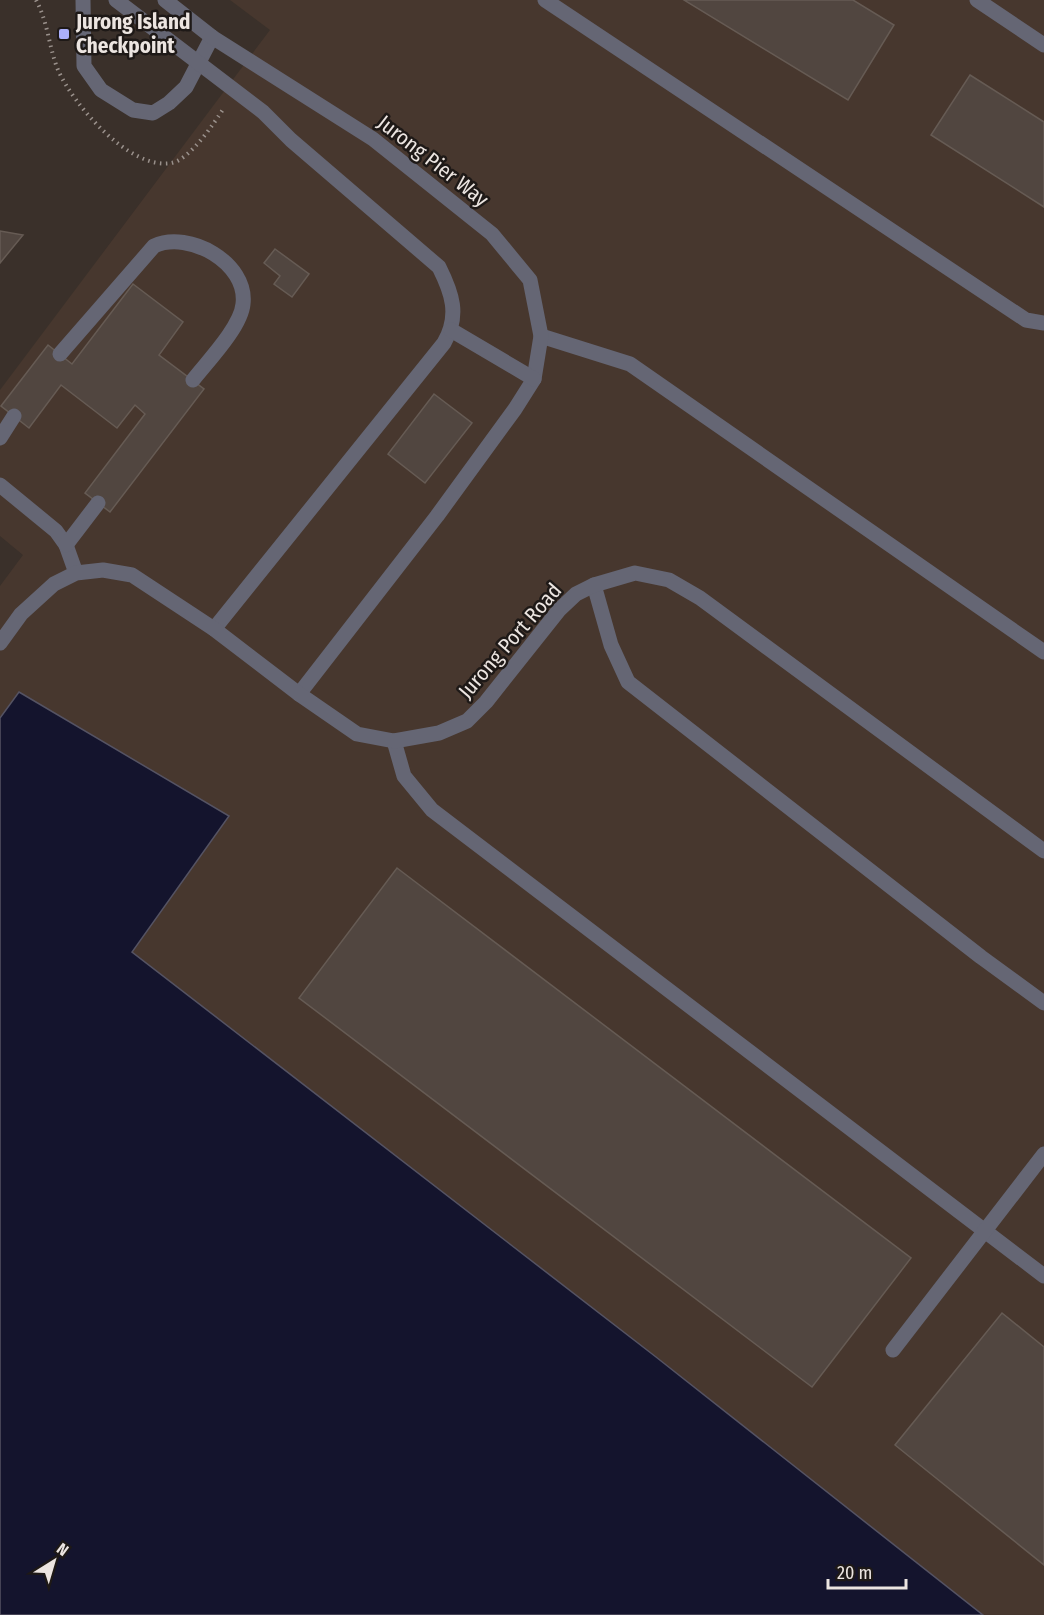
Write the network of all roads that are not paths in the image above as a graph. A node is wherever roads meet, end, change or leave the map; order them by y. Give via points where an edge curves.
1 (82, 0) edge
2 (116, 0) edge
3 (165, 0) edge
4 (545, 0) edge
5 (976, 0) edge
6 (212, 36) junction
7 (1044, 45) edge
8 (199, 64) junction
9 (1044, 323) edge
10 (451, 330) junction
11 (541, 336) junction
12 (60, 354) dead end
13 (534, 379) junction
14 (193, 381) dead end
15 (14, 416) dead end
16 (0, 438) edge
17 (0, 485) edge
18 (99, 502) dead end
19 (66, 545) junction
20 (76, 573) junction
21 (594, 585) junction
22 (214, 629) junction
23 (0, 643) edge
24 (1044, 652) edge
25 (299, 694) junction
26 (394, 741) junction
27 (1044, 851) edge
28 (1044, 1003) edge
29 (1044, 1154) edge
30 (985, 1232) junction
31 (1044, 1276) edge
32 (893, 1350) dead end

1 - 8 street via 84,66 101,90 133,110 153,113 169,103 186,87
2 - 8 street
3 - 6 street, Jurong Pier Way
4 - 9 street via 1026,320
5 - 7 street
6 - 8 street
6 - 11 street, Jurong Pier Way via 373,140 492,234 530,280
8 - 10 street via 263,112 439,267 453,295
10 - 13 street
10 - 22 street
11 - 13 street, Jurong Pier Way
11 - 24 street via 630,364
12 - 14 street via 154,246 165,241 190,242 229,267 244,303 240,318
13 - 25 street, Jurong Pier Way via 437,516
15 - 16 street
17 - 19 street via 56,531
18 - 19 street
19 - 20 street
20 - 22 street, Jurong Port Road via 103,570 132,575
20 - 23 street, Jurong Port Road via 54,585 21,614
21 - 26 street, Jurong Port Road via 576,594 559,610 467,721 439,733
21 - 27 street, Jurong Port Road via 635,573 669,580 700,598
21 - 28 street via 611,645 628,682
22 - 25 street, Jurong Port Road
25 - 26 street, Jurong Port Road via 357,734
26 - 30 street via 404,776 432,810
29 - 30 street
30 - 31 street
30 - 32 street

